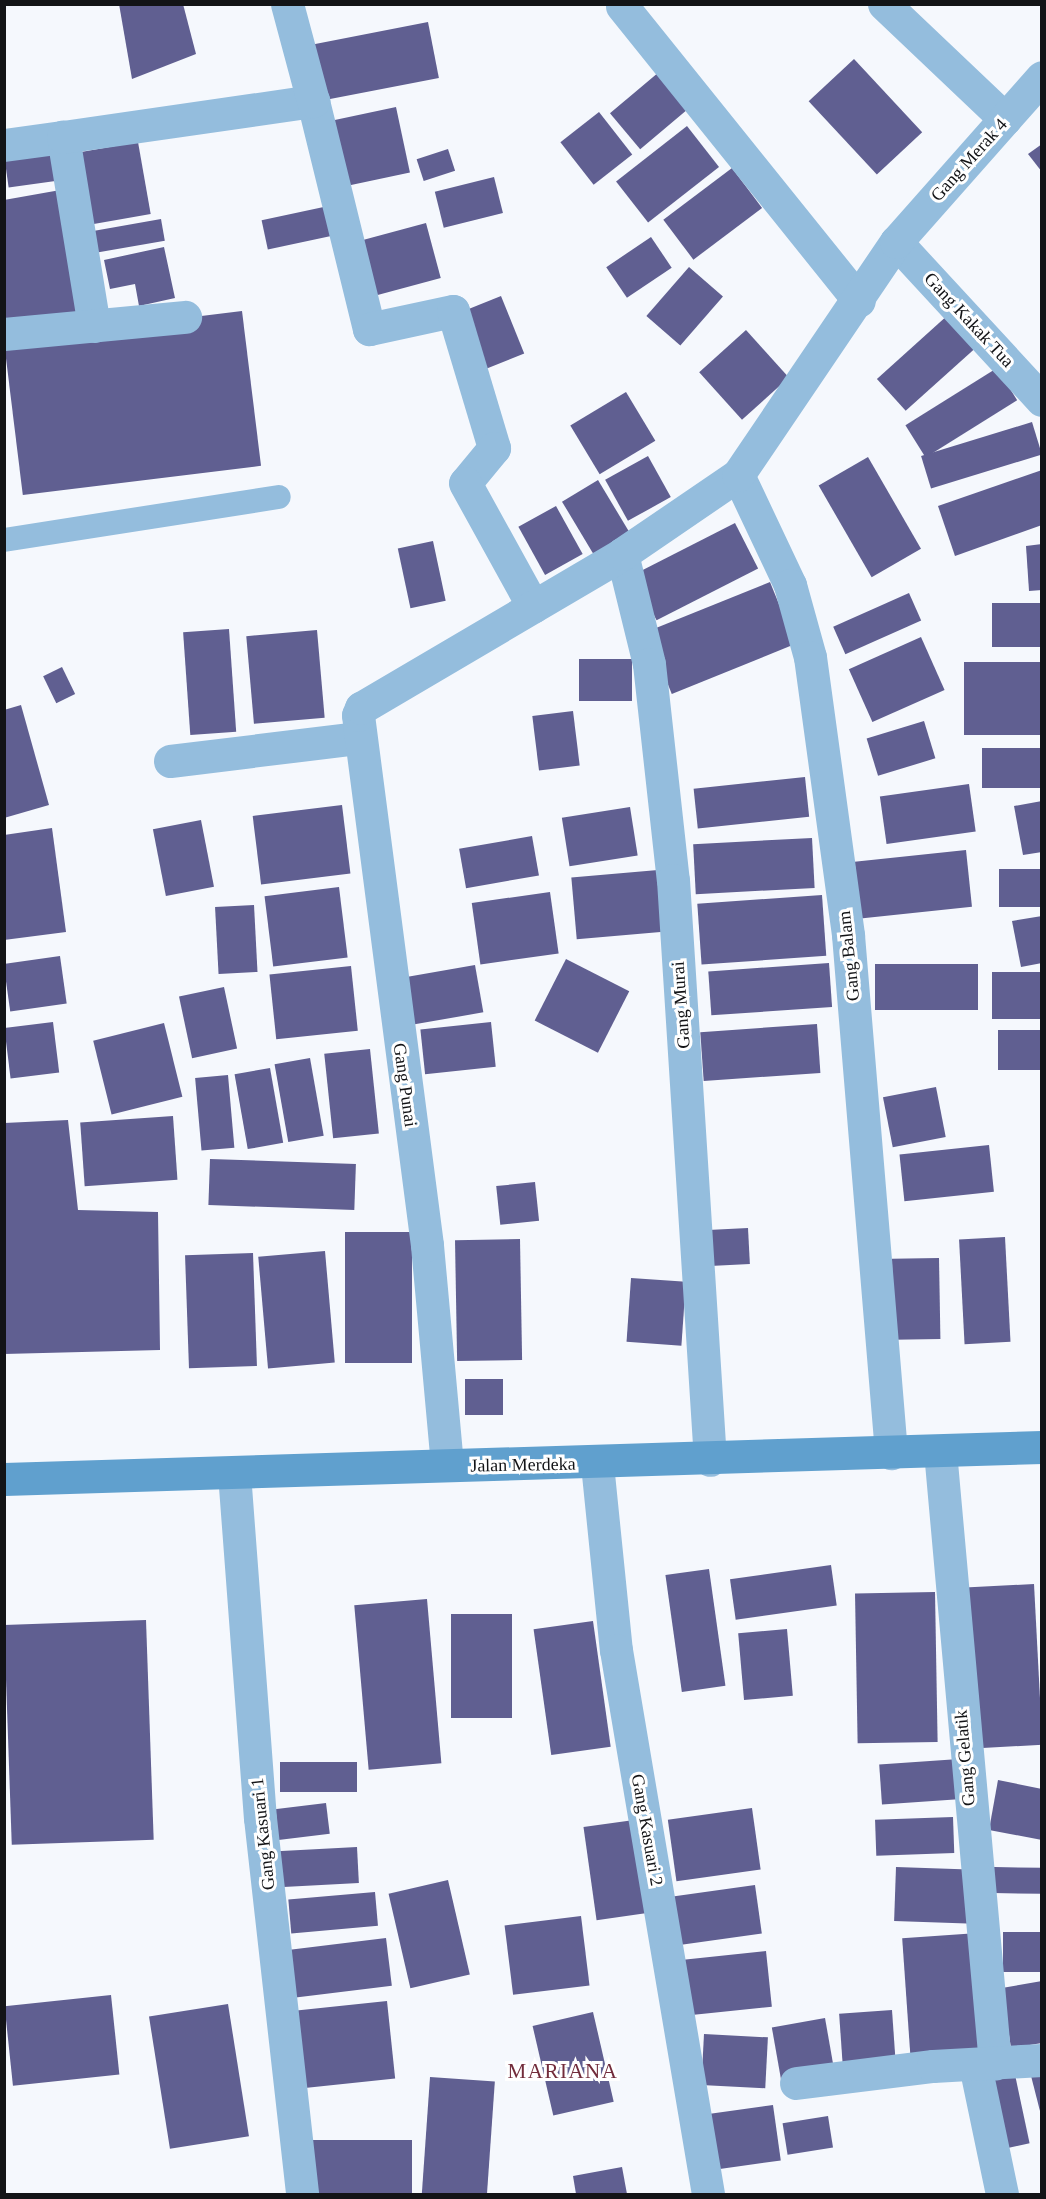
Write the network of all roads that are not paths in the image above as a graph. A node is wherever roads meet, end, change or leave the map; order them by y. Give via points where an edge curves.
1 (287, 4) edge
2 (884, 4) edge
3 (622, 6) dead end
4 (1041, 77) edge
5 (313, 101) junction
6 (1005, 119) junction
7 (63, 137) junction
8 (4, 145) edge
9 (896, 242) junction
10 (859, 301) junction
11 (185, 317) dead end
12 (94, 326) junction
13 (4, 334) edge
14 (1041, 400) edge
15 (738, 475) junction
16 (279, 497) dead end
17 (4, 540) edge
18 (622, 554) junction
19 (533, 606) junction
20 (359, 723) junction
21 (170, 760) dead end
22 (1041, 1447) edge
23 (940, 1451) junction
24 (891, 1453) junction
25 (710, 1460) junction
26 (597, 1464) junction
27 (447, 1465) junction
28 (234, 1473) junction
29 (4, 1479) edge
30 (1041, 2060) edge
31 (985, 2064) junction
32 (796, 2083) dead end
33 (302, 2194) edge
34 (708, 2194) edge
35 (1002, 2194) edge

1 - 5 street
2 - 6 street
3 - 10 street
4 - 6 street, Gang Merak 4
5 - 7 street
5 - 19 street via 369,328 453,311 494,448 465,483
6 - 9 street, Gang Merak 4
7 - 8 street
7 - 12 street
9 - 10 street, Gang Merak 4
9 - 14 street, Gang Kakak Tua
10 - 15 street, Gang Merak 4
11 - 12 street
12 - 13 street
15 - 18 street
15 - 24 street, Gang Balam via 790,585 810,657 848,935
16 - 17 lane
18 - 19 street
18 - 25 street, Gang Murai via 649,664 673,879
19 - 20 street
20 - 21 street
20 - 27 street, Gang Punai via 427,1245
22 - 23 street, Jalan Merdeka
23 - 24 street, Jalan Merdeka
23 - 31 street, Gang Gelatik
24 - 25 street, Jalan Merdeka
25 - 26 street, Jalan Merdeka
26 - 27 street, Jalan Merdeka
26 - 34 street, Gang Kasuari 2 via 616,1650
27 - 28 street, Jalan Merdeka
28 - 29 street, Jalan Merdeka
28 - 33 street, Gang Kasuari 1 via 260,1818
30 - 31 street
31 - 32 street
31 - 35 street, Gang Gelatik

